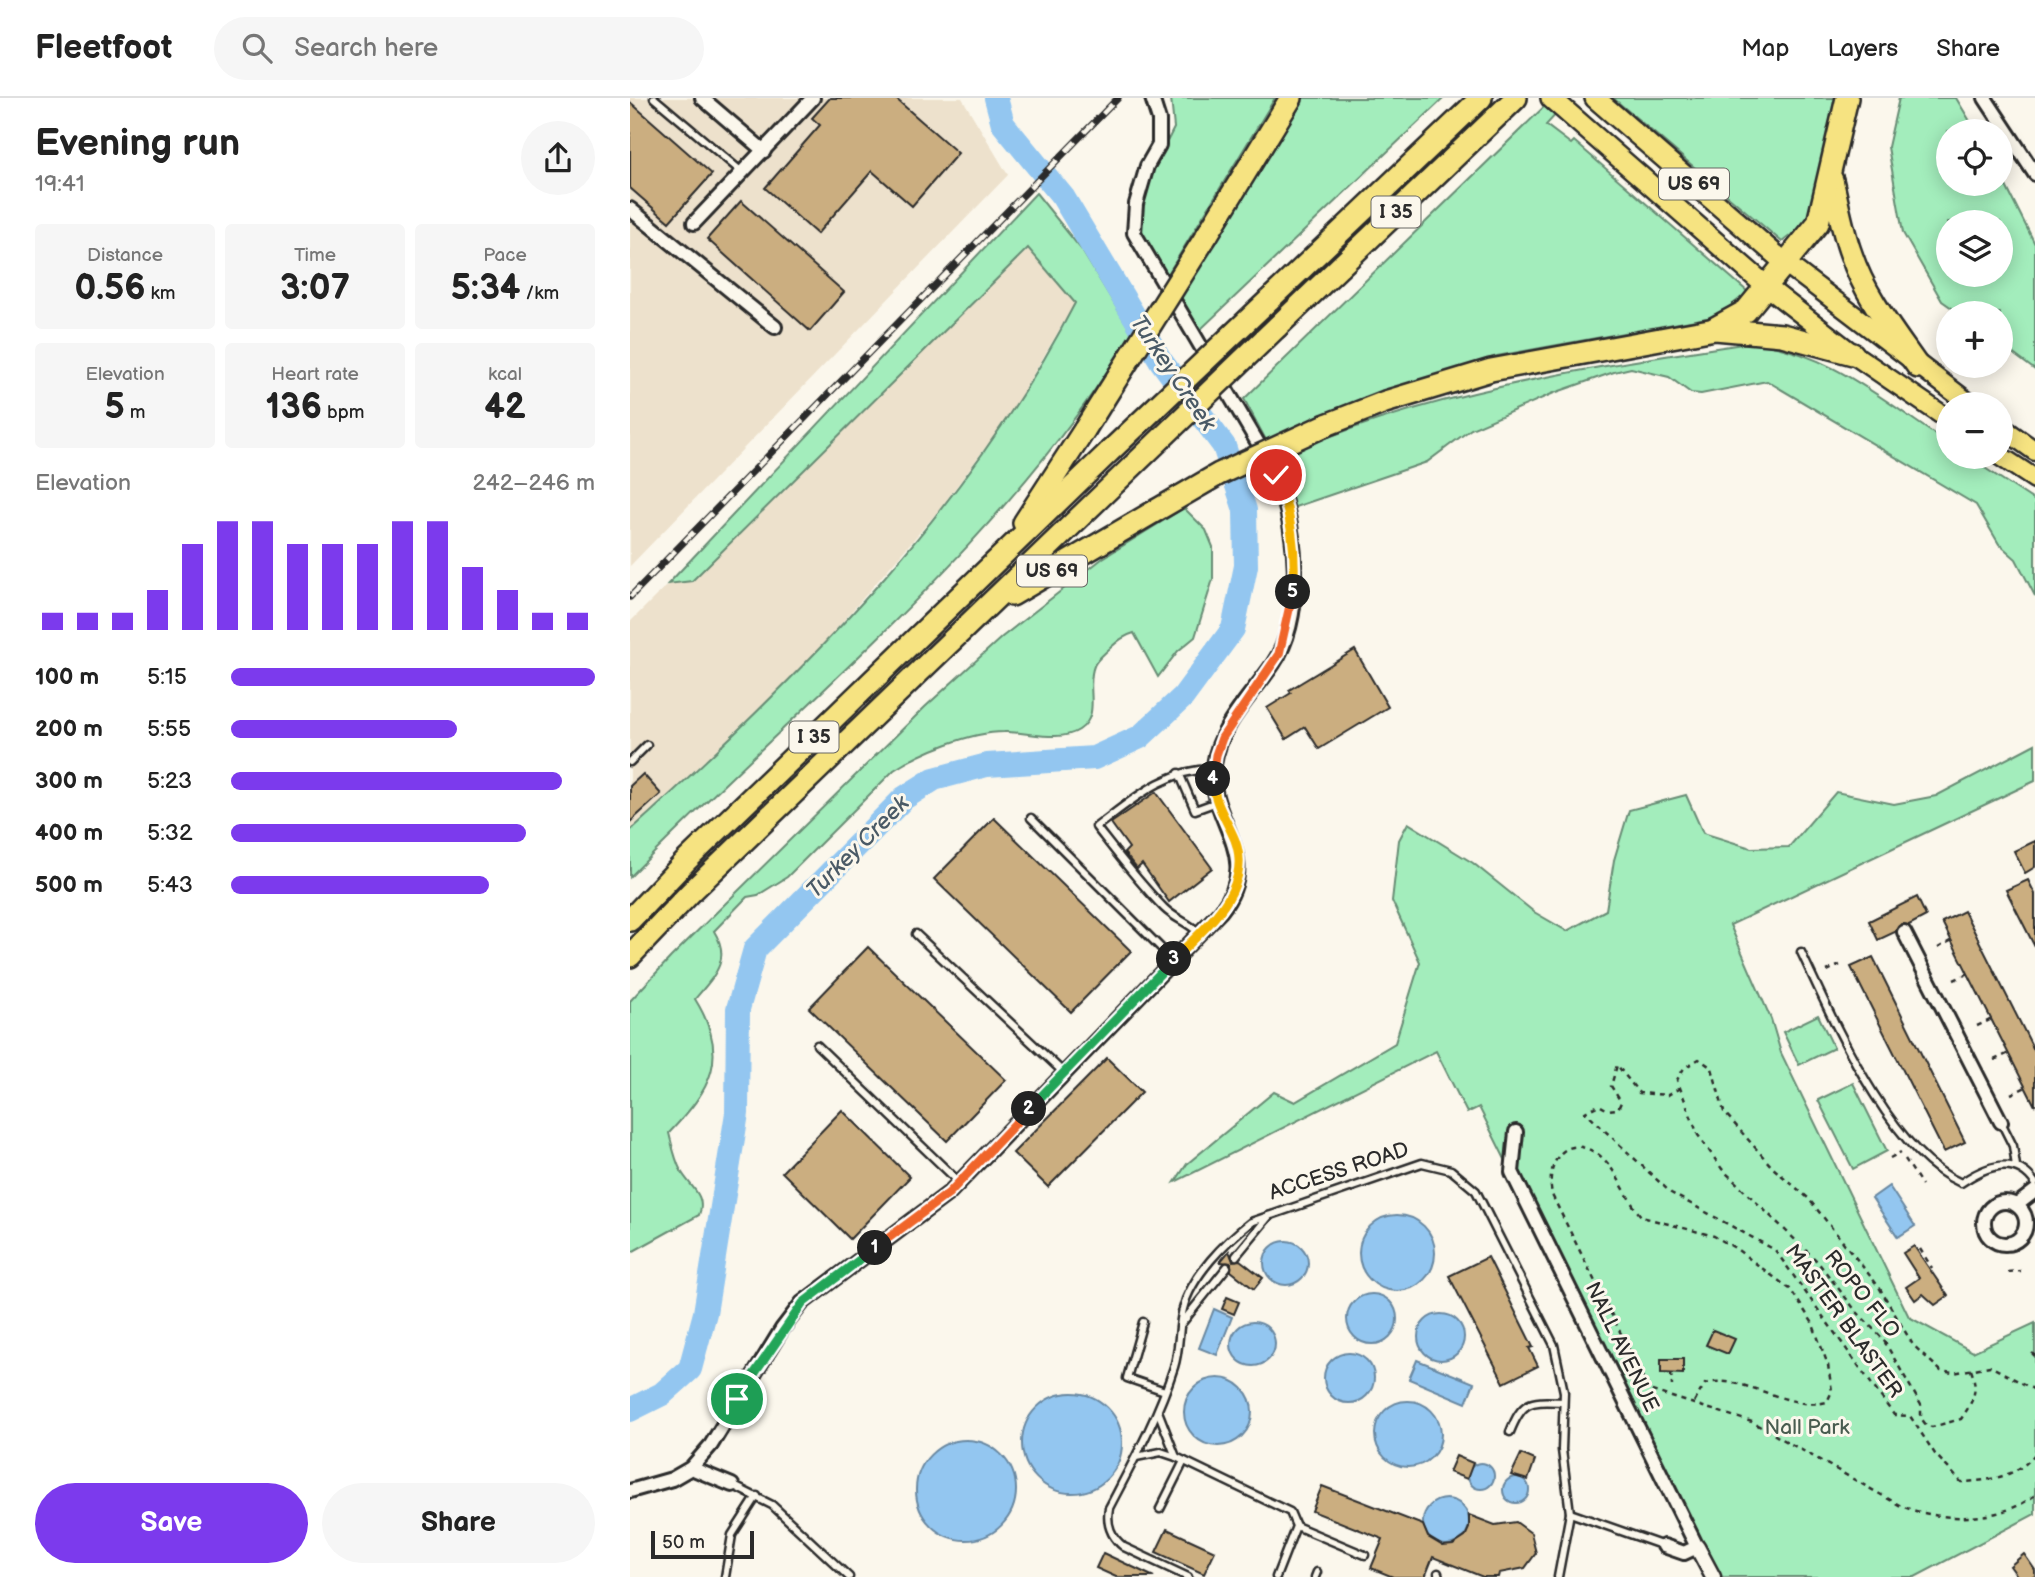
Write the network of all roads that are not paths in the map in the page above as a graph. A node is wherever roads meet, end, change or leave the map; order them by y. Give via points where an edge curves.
1 (654, 98) edge
2 (702, 98) edge
3 (813, 98) edge
4 (1152, 98) edge
5 (1291, 98) edge
6 (1481, 98) edge
7 (1516, 98) edge
8 (1551, 98) edge
9 (1847, 98) edge
10 (1986, 98) edge
11 (1599, 102) edge
12 (764, 151) junction
13 (2034, 168) edge
14 (743, 173) junction
15 (1830, 174) junction
16 (630, 209) edge
17 (694, 223) dead end
18 (1784, 262) junction
19 (1767, 287) junction
20 (775, 327) dead end
21 (1715, 328) junction
22 (1853, 354) junction
23 (1918, 367) junction
24 (1953, 392) edge
25 (1936, 411) edge
26 (2013, 435) edge
27 (2035, 451) edge
28 (2013, 465) edge
29 (2035, 479) edge
30 (1002, 557) junction
31 (982, 612) junction
32 (647, 745) dead end
33 (630, 762) edge
34 (1214, 769) junction
35 (1179, 773) junction
36 (1217, 802) junction
37 (1031, 818) dead end
38 (630, 920) edge
39 (1904, 932) dead end
40 (1199, 933) junction
41 (916, 934) dead end
42 (1801, 952) dead end
43 (630, 956) edge
44 (1174, 960) junction
45 (817, 1045) dead end
46 (1064, 1073) junction
47 (2001, 1122) joint
48 (1516, 1132) dead end
49 (2016, 1166) junction
50 (958, 1182) junction
51 (2035, 1183) edge
52 (2035, 1191) edge
53 (2018, 1204) dead end
54 (1270, 1214) junction
55 (1236, 1256) dead end
56 (1227, 1267) dead end
57 (1143, 1322) dead end
58 (1181, 1324) junction
59 (1165, 1391) junction
60 (1563, 1402) junction
61 (1158, 1411) junction
62 (1510, 1432) dead end
63 (1136, 1457) junction
64 (1176, 1457) junction
65 (1184, 1461) junction
66 (691, 1468) junction
67 (732, 1485) joint
68 (630, 1491) edge
69 (757, 1496) junction
70 (1160, 1509) dead end
71 (1570, 1513) junction
72 (1296, 1526) junction
73 (1664, 1546) joint
74 (1697, 1547) junction
75 (1365, 1555) dead end
76 (725, 1577) edge
77 (849, 1577) edge
78 (1188, 1577) edge
79 (1276, 1577) edge
80 (1558, 1577) edge
81 (1713, 1577) edge

1 - 14 lane
2 - 12 street
3 - 12 street
4 - 34 street via 1159,120 1159,145 1147,166 1136,204 1134,233 1280,485 1295,577 1282,647 1222,738
5 - 30 highway, US 69, bridge
6 - 30 highway, I 35, bridge
7 - 31 highway, I 35, bridge
8 - 19 highway
9 - 15 highway
10 - 13 street
11 - 18 highway, US 69
12 - 14 street
14 - 17 street
15 - 18 highway via 1818,223
15 - 23 highway via 1861,279
16 - 20 street
18 - 19 highway, US 69
18 - 23 main road
19 - 21 highway, US 69 via 1746,312
19 - 22 main road
21 - 22 highway via 1782,335
21 - 31 highway, US 69, bridge via 1491,370 1385,402 1219,474
22 - 25 main road
23 - 24 main road
26 - 27 main road
28 - 29 main road
30 - 38 highway, I 35
31 - 43 highway, I 35
32 - 33 lane
34 - 35 lane
34 - 36 street
35 - 36 lane via 1195,810
35 - 40 lane via 1142,792 1096,827 1139,883
36 - 40 street via 1236,842 1237,877 1226,904
37 - 44 lane
39 - 47 street
40 - 44 street
41 - 46 lane
42 - 49 lane via 1860,1076 1931,1163 1961,1183 1997,1165
44 - 46 street
45 - 50 lane
46 - 50 street
47 - 49 lane via 2013,1146
48 - 74 street, NALL AVENUE via 1513,1172 1518,1184
49 - 51 lane via 2027,1171
50 - 66 street via 934,1205 807,1297 782,1329 711,1445
52 - 53 street
54 - 55 lane
54 - 58 lane, ACCESS ROAD via 1235,1234 1190,1289
54 - 60 lane, ACCESS ROAD via 1422,1163 1444,1167 1464,1178 1476,1191 1554,1345
56 - 58 lane
57 - 59 lane via 1127,1378
58 - 59 lane, ACCESS ROAD
59 - 61 lane, ACCESS ROAD
60 - 62 lane via 1534,1401 1519,1410
60 - 71 lane, ACCESS ROAD via 1562,1450
61 - 63 lane, ACCESS ROAD
61 - 64 lane
63 - 64 lane via 1161,1452
63 - 78 lane, ACCESS ROAD via 1109,1508 1109,1529 1124,1547
64 - 65 lane
65 - 70 lane
65 - 72 lane via 1277,1504 1290,1512
66 - 67 street
66 - 68 street via 672,1479
67 - 69 lane
69 - 76 lane via 732,1535
69 - 77 lane
71 - 73 lane
71 - 80 lane, ACCESS ROAD
72 - 75 lane
72 - 79 lane
73 - 74 street via 1684,1553
74 - 81 street, NALL AVENUE

